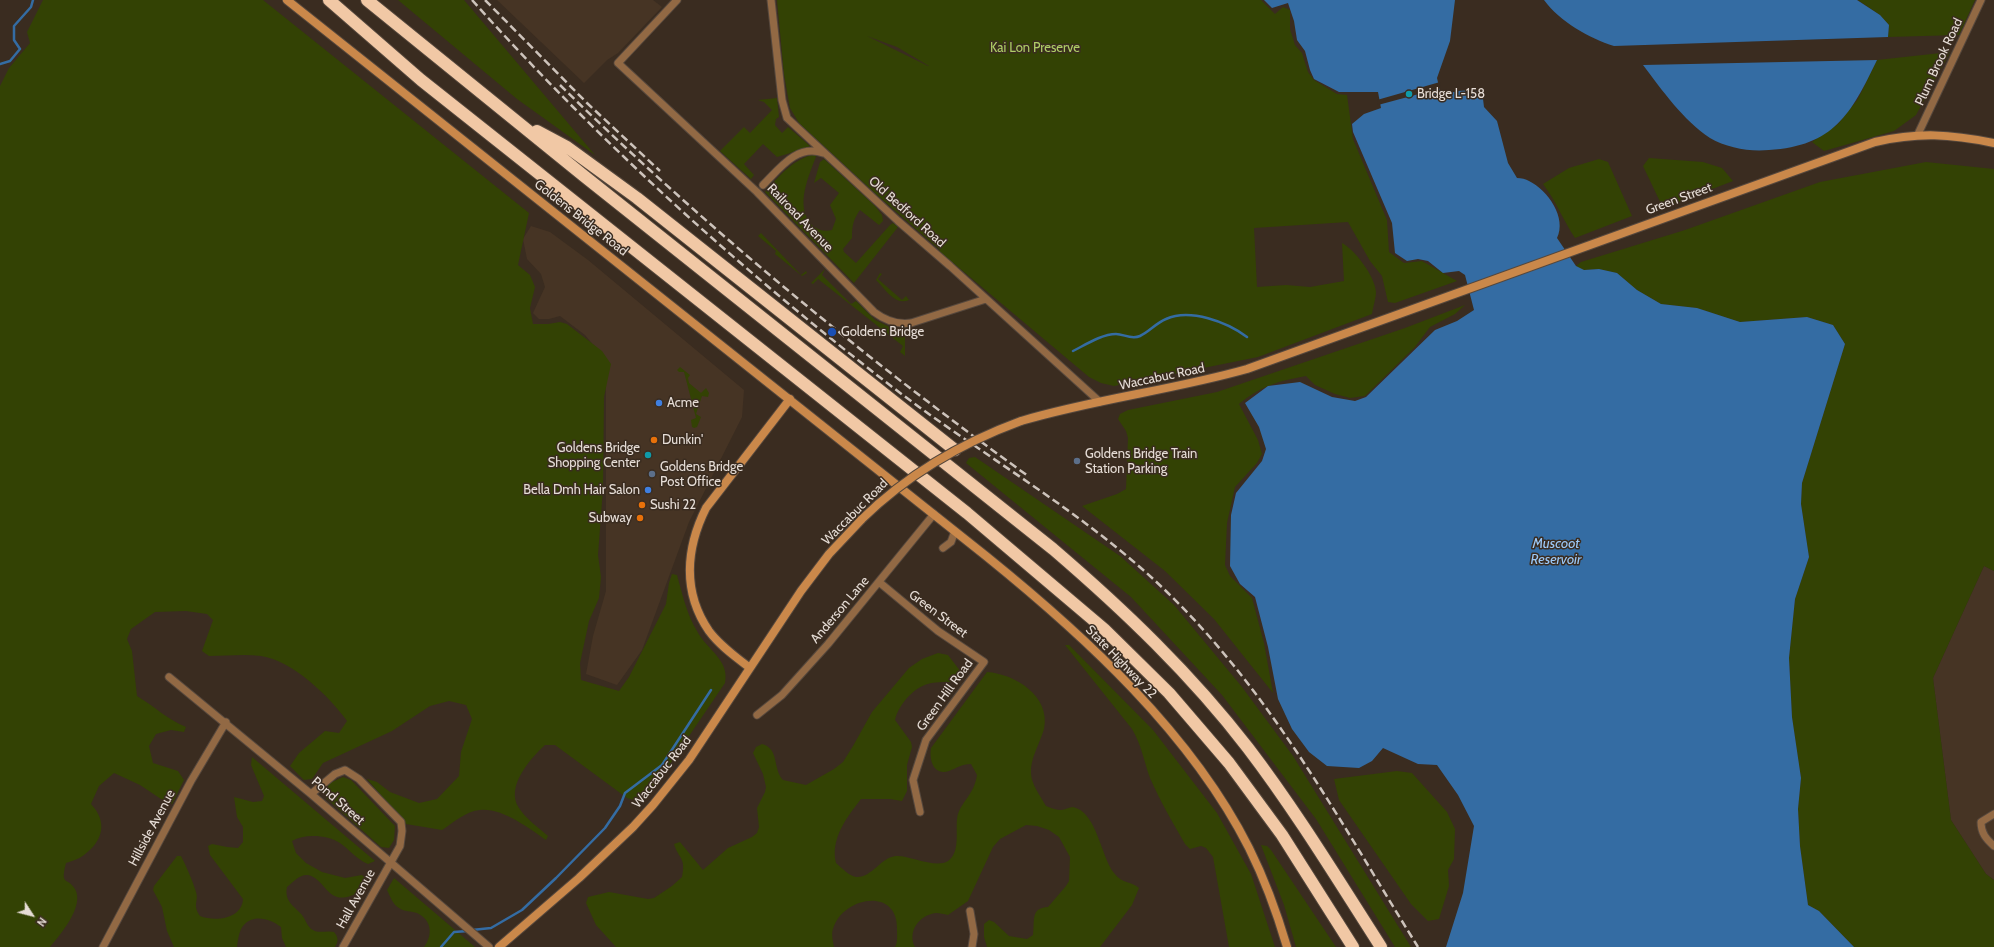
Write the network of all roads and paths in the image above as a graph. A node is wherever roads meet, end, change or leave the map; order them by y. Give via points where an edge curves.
1 (287, 0) edge
2 (330, 0) edge
3 (367, 0) edge
4 (677, 0) edge
5 (771, 0) edge
6 (1981, 0) edge
7 (513, 118) junction
8 (1918, 134) junction
9 (1994, 143) edge
10 (827, 154) junction
11 (763, 185) dead end
12 (1450, 295) joint
13 (986, 299) junction
14 (790, 399) junction
15 (1100, 402) junction
16 (956, 450) junction
17 (860, 456) joint
18 (934, 514) junction
19 (955, 531) junction
20 (943, 548) dead end
21 (879, 582) junction
22 (984, 662) joint
23 (750, 668) junction
24 (169, 677) dead end
25 (757, 715) dead end
26 (226, 722) junction
27 (311, 794) junction
28 (920, 812) dead end
29 (1994, 814) edge
30 (1994, 846) edge
31 (390, 863) junction
32 (970, 911) dead end
33 (103, 947) edge
34 (343, 947) edge
35 (489, 947) edge
36 (500, 947) edge
37 (972, 947) edge
38 (1287, 947) edge
39 (1353, 947) edge
40 (1381, 947) edge

1 - 14 main road, Goldens Bridge Road
2 - 39 highway via 421,80 978,522 1104,629 1169,693 1229,762 1282,835
3 - 7 highway
4 - 13 street, Railroad Avenue via 618,63 762,197 881,317 897,323 911,323
5 - 10 street, Old Bedford Road via 782,100 787,118
6 - 8 street, Plum Brook Road
7 - 16 highway via 567,147 637,198
7 - 40 highway via 1054,549 1122,610 1187,676 1248,748 1301,822
8 - 9 main road via 1954,136
8 - 12 main road, Green Street via 1855,148
10 - 11 street via 814,150 798,154 779,168
10 - 13 street, Old Bedford Road
12 - 15 main road, Waccabuc Road via 1247,369
13 - 15 street, Old Bedford Road
14 - 17 main road, Goldens Bridge Road
14 - 23 main road via 706,508 695,533 690,554 692,589 702,619 721,644
15 - 16 main road, Waccabuc Road, bridge via 1021,421
16 - 23 main road, Waccabuc Road, bridge via 903,482 862,519 815,571
17 - 18 main road, State Highway 22
18 - 19 main road, State Highway 22
18 - 21 street, Anderson Lane
19 - 20 street via 951,542
19 - 38 main road, State Highway 22 via 1086,642 1150,709 1190,756 1222,801 1249,847 1272,898
21 - 22 street, Green Street via 938,631
21 - 25 street, Anderson Lane via 782,694
22 - 28 street, Green Hill Road via 926,740 913,780
23 - 36 main road, Waccabuc Road via 690,760 653,805 579,878
24 - 26 street, Pond Street
26 - 27 street, Pond Street
26 - 33 street, Hillside Avenue via 191,781
27 - 31 street, Pond Street
27 - 31 street, Hall Avenue via 340,771 345,770 359,779 401,822 400,846
29 - 30 street via 1981,822 1981,830
31 - 34 street, Hall Avenue
31 - 35 street, Pond Street
32 - 37 street via 974,934

